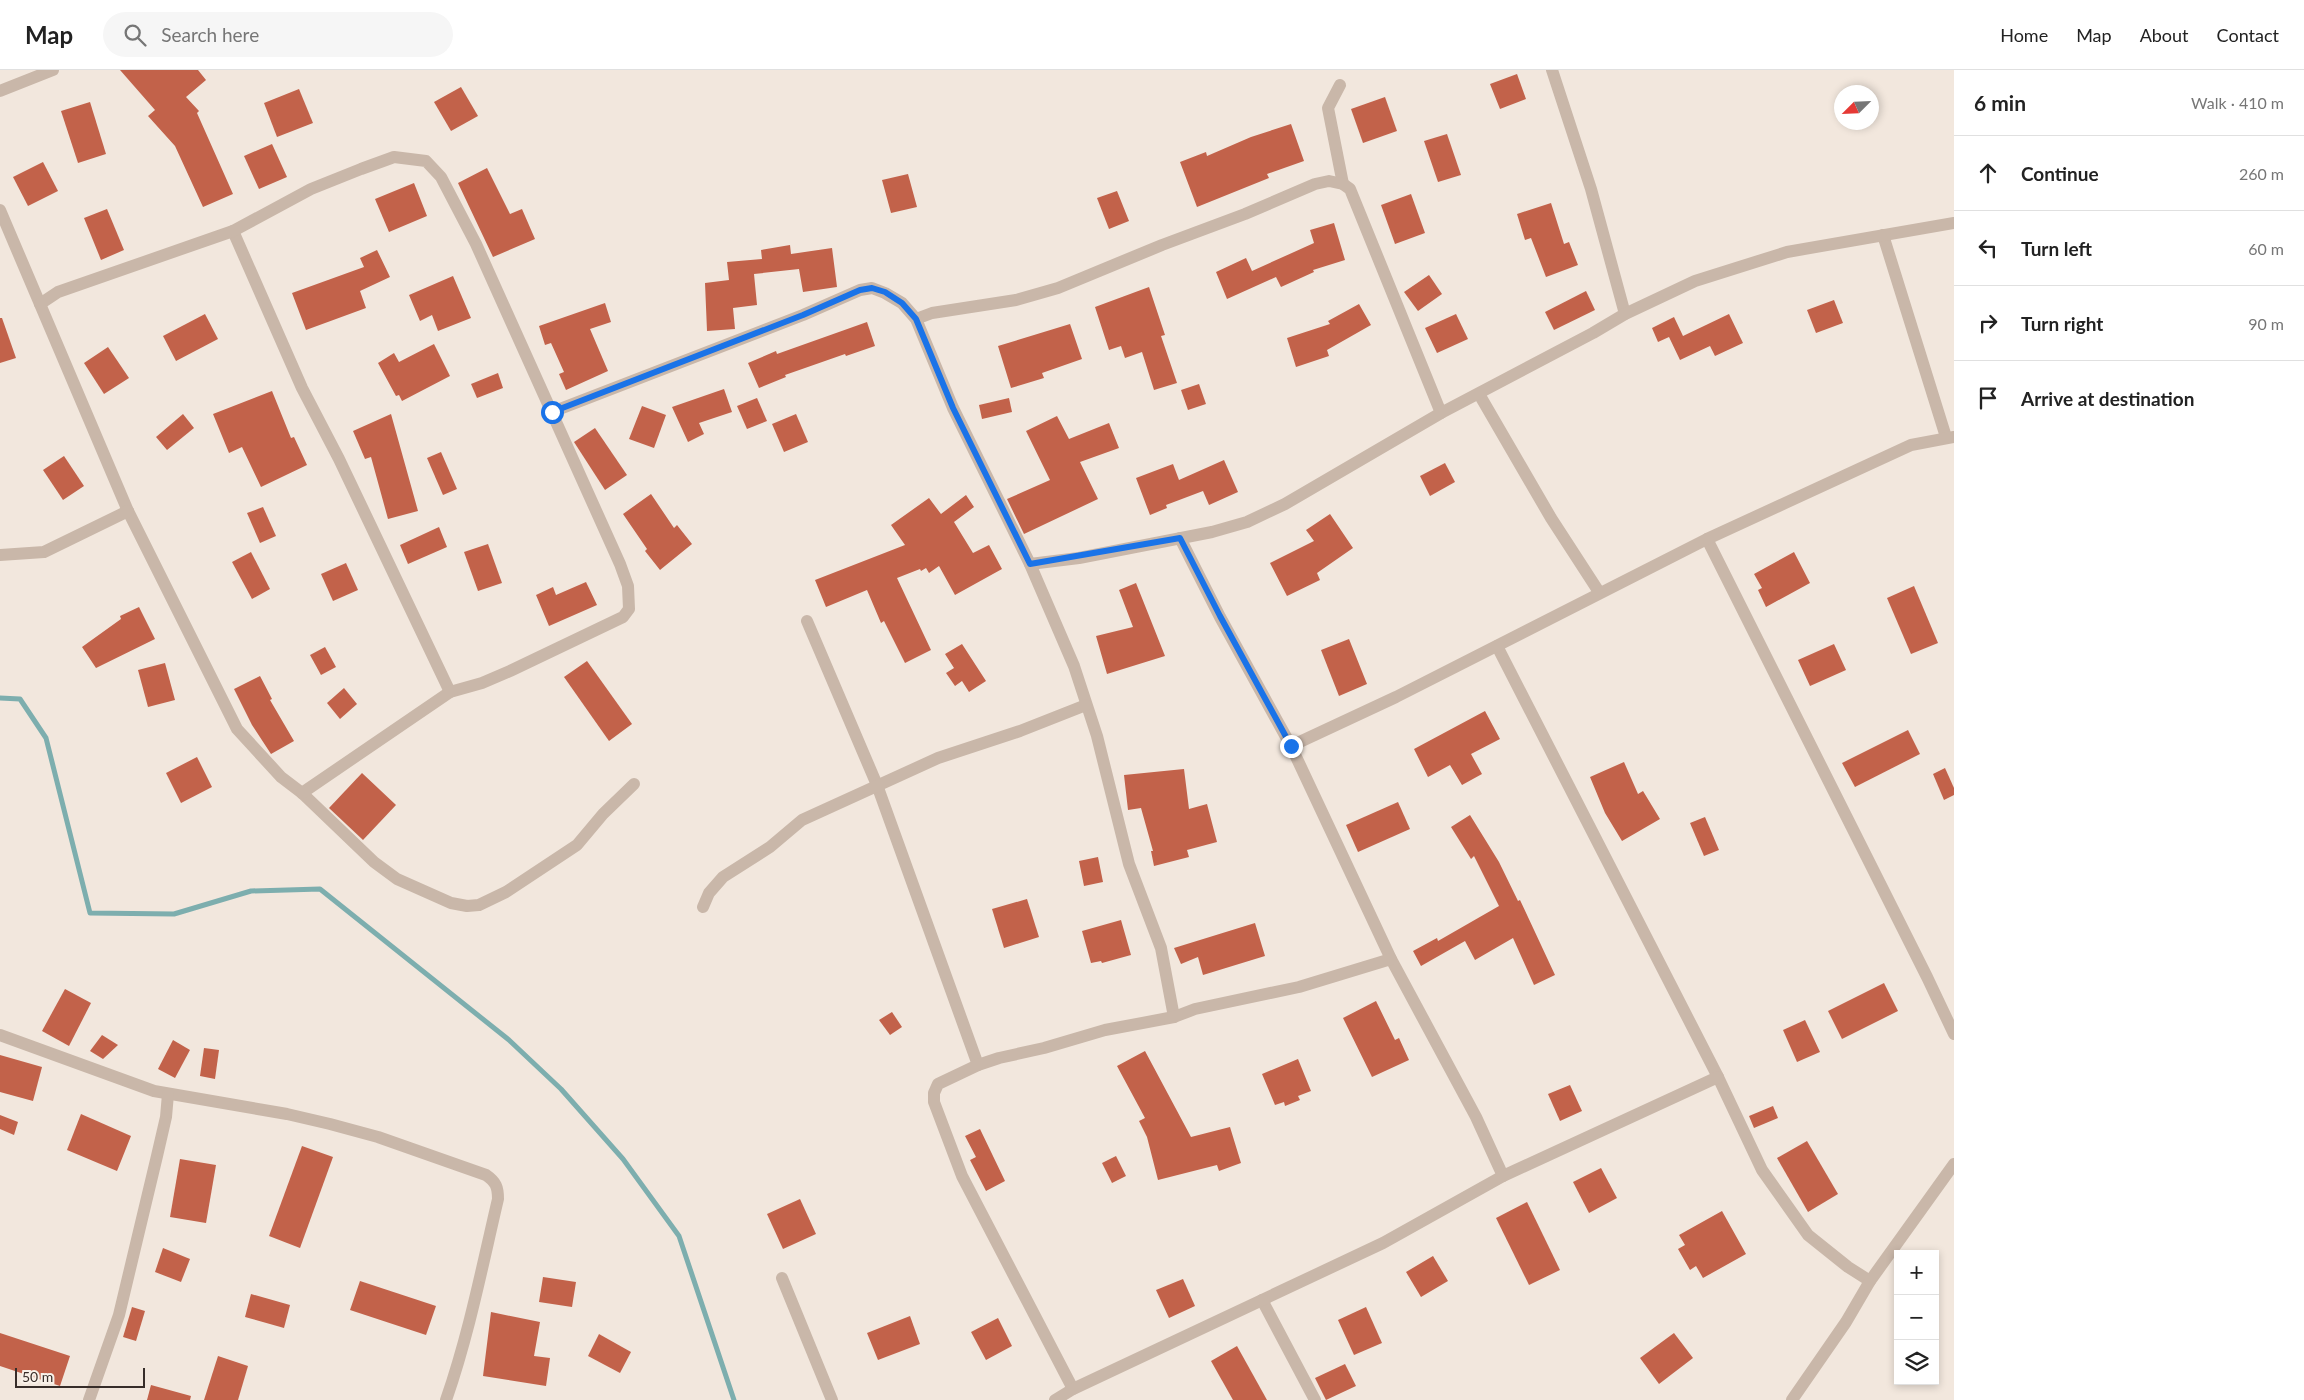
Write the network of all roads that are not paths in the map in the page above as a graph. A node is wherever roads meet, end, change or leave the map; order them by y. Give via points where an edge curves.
1 (53, 70) edge
2 (1552, 70) edge
3 (1340, 85) dead end
4 (0, 91) edge
5 (1343, 184) junction
6 (0, 210) edge
7 (1954, 223) edge
8 (233, 231) junction
9 (1882, 235) junction
10 (40, 304) junction
11 (1625, 314) junction
12 (916, 319) junction
13 (1479, 394) junction
14 (552, 412) junction
15 (1441, 413) junction
16 (1950, 437) edge
17 (128, 511) junction
18 (1180, 538) junction
19 (1707, 539) junction
20 (0, 555) edge
21 (1030, 564) junction
22 (1599, 592) junction
23 (807, 621) dead end
24 (1497, 646) junction
25 (450, 692) junction
26 (1086, 705) junction
27 (1291, 746) junction
28 (634, 784) dead end
29 (877, 785) junction
30 (302, 793) junction
31 (704, 908) dead end
32 (1392, 959) junction
33 (1174, 1017) junction
34 (1954, 1034) edge
35 (0, 1035) edge
36 (978, 1065) junction
37 (1718, 1077) junction
38 (168, 1094) junction
39 (1954, 1164) edge
40 (1503, 1176) junction
41 (782, 1278) dead end
42 (1870, 1281) junction
43 (1262, 1300) junction
44 (1073, 1389) junction
45 (89, 1400) edge
46 (446, 1400) edge
47 (832, 1400) edge
48 (1054, 1400) edge
49 (1315, 1400) edge
50 (1792, 1400) edge

1 - 4 street
2 - 11 street via 1591,189
3 - 5 street via 1328,108
5 - 12 street via 1329,181 1315,184 1058,288 1016,300
5 - 15 street via 1350,189 1362,214
6 - 10 street
7 - 9 street
8 - 10 street via 58,292
8 - 14 street via 311,189 394,157 426,161 441,177 476,244
8 - 25 street via 302,388
9 - 11 street via 1758,260 1696,280
9 - 16 street
10 - 17 street
11 - 13 street
12 - 14 street via 902,303 885,292 872,288 860,290
12 - 21 street via 953,408
13 - 15 street
13 - 22 street via 1551,518
14 - 25 street via 620,564 628,586 629,610 623,617 510,671
15 - 18 street via 1285,504 1247,522
16 - 19 street via 1911,445
17 - 20 street via 44,552
17 - 30 street via 237,729 256,752
18 - 21 street
18 - 27 street
19 - 22 street
19 - 34 street
21 - 26 street via 1074,666
22 - 24 street
23 - 29 street
24 - 27 street
24 - 37 street
25 - 30 street
26 - 29 street via 938,758
26 - 33 street via 1097,736 1129,864 1161,948
27 - 32 street
28 - 30 street via 577,845 506,892 479,905 467,906 451,903 397,880
29 - 31 street via 802,820 770,847 723,877 709,893
29 - 36 street
32 - 33 street via 1299,987 1209,1006
32 - 40 street via 1476,1117
33 - 36 street via 1105,1030
35 - 38 street
36 - 44 street via 938,1084 934,1102 962,1176
37 - 40 street
37 - 42 street via 1762,1170 1808,1235
38 - 45 street via 158,1156 119,1314
38 - 46 street via 287,1114 378,1136 494,1180 498,1186 498,1199 481,1281
39 - 42 street
40 - 43 street via 1383,1243
41 - 47 street
42 - 50 street
43 - 44 street
43 - 49 street
44 - 48 street

